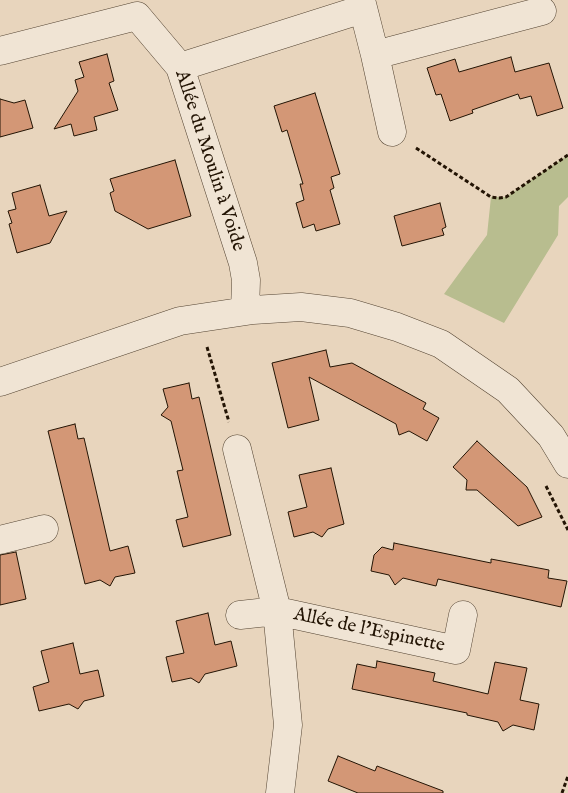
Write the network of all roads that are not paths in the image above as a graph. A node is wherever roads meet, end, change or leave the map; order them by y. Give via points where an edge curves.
1 (362, 5) edge
2 (139, 8) edge
3 (542, 12) dead end
4 (0, 51) edge
5 (375, 55) junction
6 (180, 66) junction
7 (402, 138) road end
8 (245, 311) junction
9 (0, 382) edge
10 (237, 449) road end
11 (568, 464) edge
12 (44, 529) dead end
13 (0, 540) edge
14 (277, 611) junction
15 (240, 615) dead end
16 (463, 615) dead end
17 (280, 793) edge

1 - 5 street
1 - 6 street
2 - 4 street, Allée du Moulin à Voide
2 - 6 street, Allée du Moulin à Voide
3 - 5 street
5 - 7 street
6 - 8 street, Allée du Moulin à Voide via 243,263
8 - 9 street via 180,321
8 - 11 street via 301,307 350,313 397,326 441,344 508,390 551,436
10 - 14 street, Allée de l'Espinette
12 - 13 street
14 - 15 street, Allée de l'Espinette
14 - 16 street, Allée de l'Espinette via 456,650
14 - 17 street, Allée de l'Espinette via 288,725

